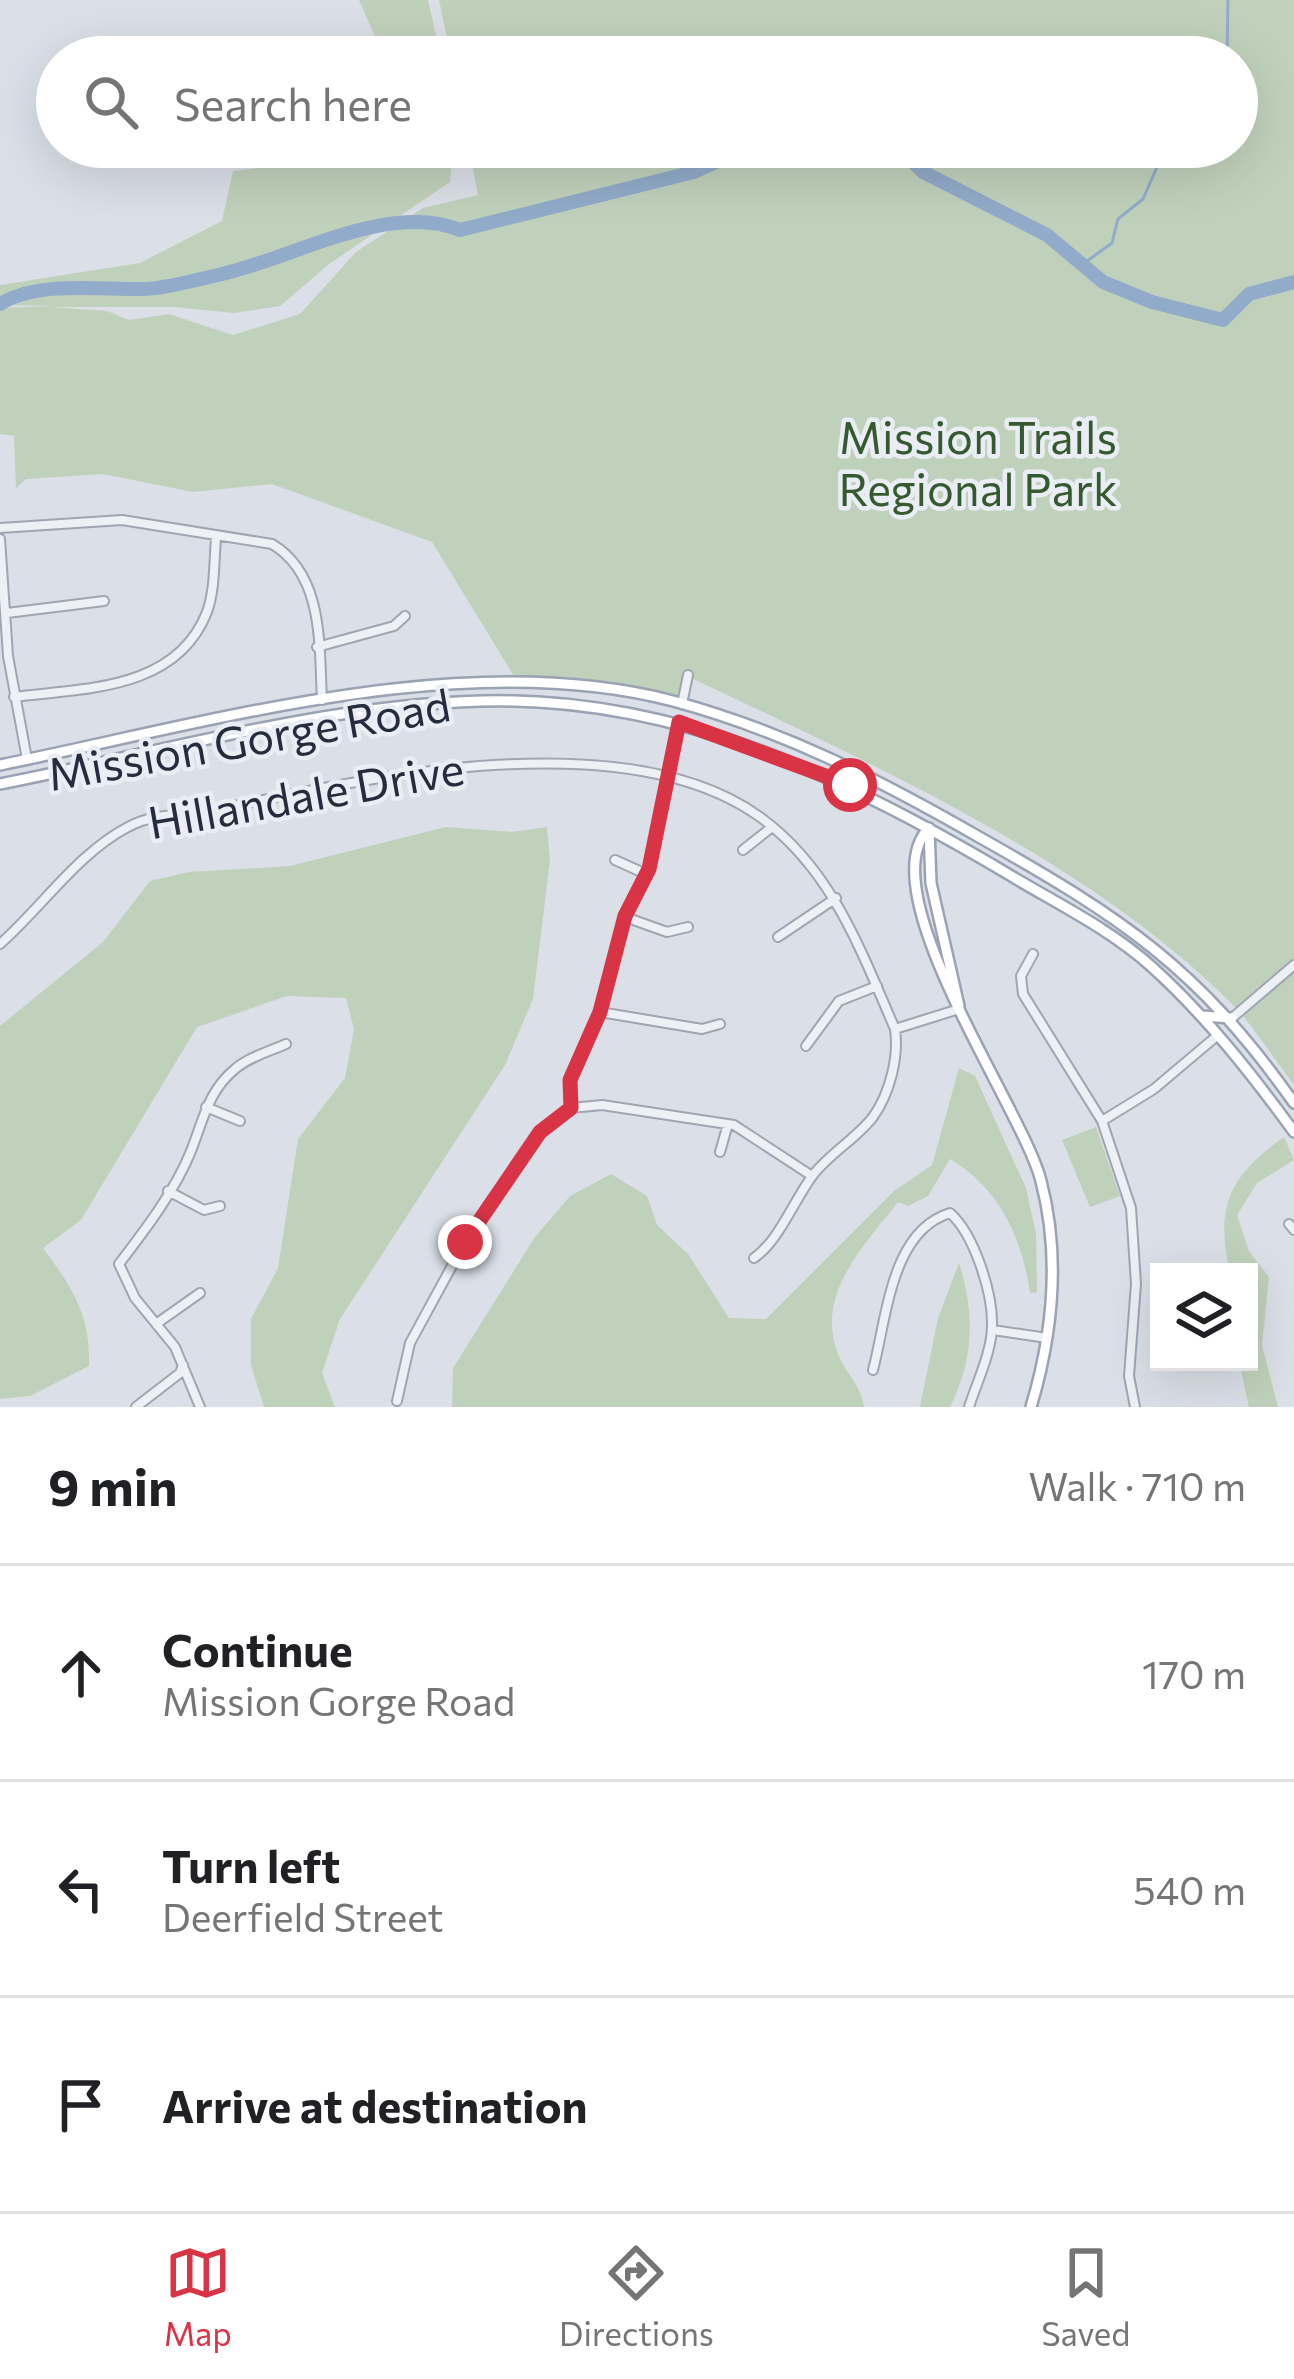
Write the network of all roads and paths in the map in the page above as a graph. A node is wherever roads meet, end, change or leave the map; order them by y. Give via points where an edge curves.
1 (0, 528) edge
2 (216, 538) junction
3 (0, 539) edge
4 (104, 602) dead end
5 (7, 613) junction
6 (405, 616) dead end
7 (317, 646) junction
8 (688, 675) dead end
9 (14, 697) junction
10 (322, 701) junction
11 (682, 704) junction
12 (679, 722) junction
13 (27, 759) junction
14 (0, 765) edge
15 (666, 778) junction
16 (0, 784) edge
17 (936, 812) junction
18 (772, 827) junction
19 (929, 829) junction
20 (743, 850) dead end
21 (615, 860) dead end
22 (646, 874) junction
23 (836, 898) junction
24 (625, 916) junction
25 (688, 927) dead end
26 (778, 937) dead end
27 (0, 944) edge
28 (1034, 953) dead end
29 (1294, 965) edge
30 (877, 986) junction
31 (959, 1009) junction
32 (600, 1012) junction
33 (1201, 1016) junction
34 (1232, 1018) junction
35 (720, 1024) dead end
36 (895, 1029) junction
37 (1218, 1035) junction
38 (286, 1044) dead end
39 (806, 1046) dead end
40 (1294, 1103) edge
41 (206, 1106) junction
42 (571, 1108) junction
43 (240, 1121) dead end
44 (1102, 1121) junction
45 (728, 1124) junction
46 (1294, 1132) edge
47 (719, 1152) dead end
48 (812, 1176) junction
49 (168, 1191) junction
50 (220, 1206) dead end
51 (754, 1258) dead end
52 (200, 1293) dead end
53 (156, 1324) junction
54 (993, 1330) junction
55 (1047, 1338) junction
56 (182, 1363) junction
57 (873, 1370) dead end
58 (397, 1401) dead end
59 (136, 1407) edge
60 (200, 1407) edge
61 (969, 1407) edge
62 (1031, 1407) edge
63 (1135, 1407) edge

1 - 2 street via 122,520
2 - 7 street via 250,538 289,554 308,580
2 - 9 street via 207,612 166,664 133,681
3 - 5 street
4 - 5 street
5 - 9 street
6 - 7 street
7 - 10 street
8 - 11 street
9 - 13 street
10 - 11 main road, Mission Gorge Road via 484,682
10 - 13 main road, Mission Gorge Road
11 - 17 main road, Mission Gorge Road via 835,757
12 - 15 street
12 - 16 main road, Mission Gorge Road via 544,703 422,704
12 - 19 main road, Mission Gorge Road via 824,772
13 - 14 main road, Mission Gorge Road
15 - 18 street, Hillandale Drive via 735,800
15 - 22 street
15 - 27 street, Hillandale Drive via 584,765 422,768 148,818 94,851
17 - 19 main road
17 - 34 main road, Mission Gorge Road via 1110,913
18 - 20 street
18 - 23 street, Hillandale Drive
19 - 31 main road via 931,883
19 - 33 main road, Mission Gorge Road via 1101,929
21 - 22 street
22 - 24 street
23 - 26 street
23 - 30 street, Hillandale Drive
24 - 25 street via 667,932
24 - 32 street
28 - 44 street via 1023,970 1023,994
29 - 34 street
30 - 36 street, Hillandale Drive
30 - 39 street via 839,1000
31 - 36 street
31 - 55 main road via 1040,1176 1053,1270
32 - 35 street via 702,1029
32 - 42 street via 570,1080
33 - 34 main road
33 - 37 main road, Mission Gorge Road
34 - 40 main road, Mission Gorge Road
36 - 48 street via 898,1051 872,1119
37 - 44 street
37 - 46 main road, Mission Gorge Road
38 - 41 street via 240,1064
41 - 43 street
41 - 49 street
42 - 45 street via 602,1105
42 - 58 street via 540,1132 465,1242 410,1343
44 - 63 street via 1135,1238
45 - 47 street
45 - 48 street
48 - 51 street
49 - 50 street via 204,1210
49 - 53 street via 119,1269
52 - 53 street
53 - 56 street
54 - 55 street
54 - 57 street via 983,1278 955,1216 932,1219 907,1242
54 - 61 street
55 - 62 main road
56 - 59 street
56 - 60 street

